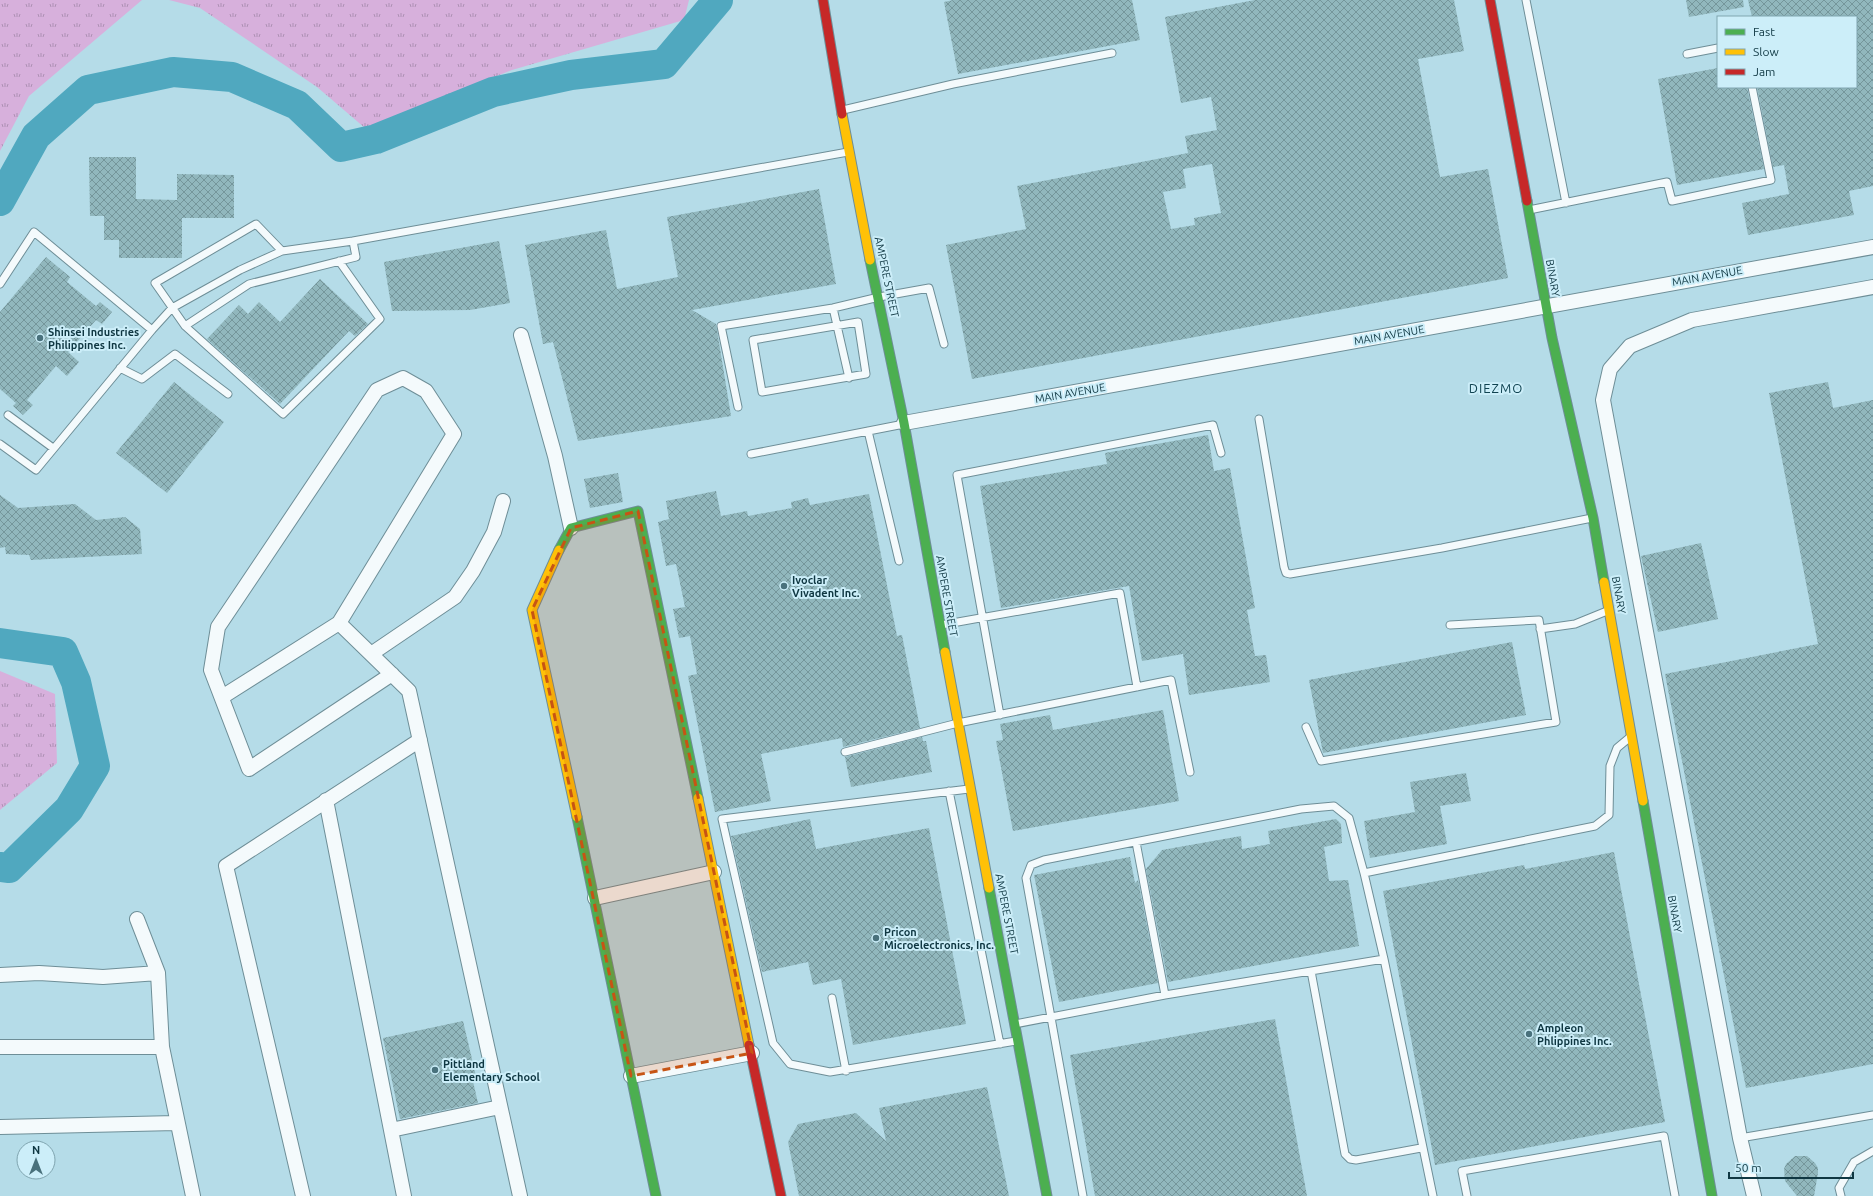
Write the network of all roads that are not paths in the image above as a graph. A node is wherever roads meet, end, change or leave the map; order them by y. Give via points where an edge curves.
1 (823, 0) edge
2 (1490, 0) edge
3 (1526, 0) edge
4 (1717, 48) edge
5 (1112, 53) dead end
6 (1686, 54) dead end
7 (1752, 88) edge
8 (841, 111) junction
9 (848, 152) junction
10 (1566, 203) junction
11 (1529, 210) junction
12 (353, 241) junction
13 (1873, 246) edge
14 (282, 251) junction
15 (339, 261) junction
16 (0, 284) edge
17 (1873, 287) edge
18 (879, 297) junction
19 (1546, 306) junction
20 (172, 308) junction
21 (833, 308) junction
22 (838, 325) junction
23 (185, 326) junction
24 (152, 330) junction
25 (521, 335) dead end
26 (944, 344) dead end
27 (120, 368) junction
28 (849, 378) junction
29 (228, 394) dead end
30 (738, 407) dead end
31 (8, 415) dead end
32 (1259, 419) dead end
33 (904, 423) junction
34 (868, 431) junction
35 (0, 444) edge
36 (54, 448) junction
37 (1221, 453) dead end
38 (751, 454) dead end
39 (503, 501) dead end
40 (1593, 518) junction
41 (571, 528) junction
42 (899, 561) dead end
43 (1610, 610) junction
44 (983, 617) junction
45 (339, 623) junction
46 (940, 625) junction
47 (1450, 626) dead end
48 (1540, 629) junction
49 (371, 654) junction
50 (392, 674) junction
51 (1137, 687) junction
52 (222, 697) junction
53 (1000, 715) junction
54 (958, 723) junction
55 (1306, 727) dead end
56 (1632, 736) junction
57 (420, 740) junction
58 (845, 752) dead end
59 (1190, 772) dead end
60 (971, 788) junction
61 (949, 791) junction
62 (326, 800) junction
63 (1136, 842) junction
64 (714, 872) junction
65 (1364, 873) junction
66 (595, 898) junction
67 (137, 919) dead end
68 (1384, 959) junction
69 (1311, 971) junction
70 (158, 973) junction
71 (0, 975) edge
72 (1165, 995) junction
73 (832, 998) dead end
74 (1052, 1017) junction
75 (1015, 1024) junction
76 (1019, 1041) junction
77 (1000, 1044) junction
78 (0, 1047) edge
79 (162, 1048) junction
80 (752, 1053) junction
81 (846, 1071) junction
82 (631, 1076) junction
83 (500, 1107) junction
84 (1873, 1115) edge
85 (176, 1123) junction
86 (0, 1127) edge
87 (391, 1130) junction
88 (1740, 1138) junction
89 (1421, 1148) junction
90 (1873, 1151) edge
91 (192, 1196) edge
92 (303, 1196) edge
93 (404, 1196) edge
94 (520, 1196) edge
95 (656, 1196) edge
96 (781, 1196) edge
97 (1047, 1196) edge
98 (1083, 1196) edge
99 (1432, 1196) edge
100 (1467, 1196) edge
101 (1675, 1196) edge
102 (1712, 1196) edge
103 (1754, 1196) edge
104 (1841, 1196) edge

1 - 8 street, AMPERE STREET
2 - 11 street, BINARY
3 - 10 lane
4 - 6 lane
5 - 8 lane via 953,84
7 - 10 lane via 1771,180 1672,201 1667,182
8 - 9 street, AMPERE STREET
9 - 12 lane
9 - 18 street, AMPERE STREET
10 - 11 lane
11 - 19 street, BINARY
12 - 14 lane
12 - 15 lane via 356,257
13 - 19 street, MAIN AVENUE
14 - 20 lane via 240,270
14 - 20 lane via 256,224 155,283
15 - 23 lane via 249,284
15 - 23 lane via 380,319 283,414
16 - 24 lane via 34,232
17 - 88 street via 1692,320 1630,346 1610,369 1603,400
18 - 21 lane
18 - 26 lane via 929,288
18 - 33 street, AMPERE STREET
19 - 33 street, MAIN AVENUE
19 - 40 street, BINARY
20 - 23 lane
20 - 24 lane
21 - 22 lane
21 - 30 lane via 721,326
22 - 28 lane
22 - 28 lane via 858,322 866,374
22 - 28 lane via 753,340 762,392
24 - 27 lane
25 - 41 street via 555,456
27 - 29 lane via 142,379 175,354
27 - 36 lane
31 - 36 lane
32 - 40 lane via 1286,573 1442,548
33 - 34 lane
33 - 46 street, AMPERE STREET
34 - 38 lane
34 - 42 lane
35 - 36 lane via 36,470
37 - 44 lane via 1213,425 957,475
39 - 49 street via 494,532 473,571 455,597
40 - 43 street, BINARY
41 - 64 street via 638,511
41 - 66 street via 532,610
43 - 48 lane via 1575,624
43 - 56 street, BINARY
44 - 46 lane
44 - 51 lane via 1120,593
44 - 53 lane
45 - 49 street
45 - 52 street
45 - 52 street via 454,434 426,391 403,378 377,390 218,627 211,670
46 - 54 street, AMPERE STREET
47 - 48 lane via 1538,620
48 - 55 lane via 1556,722 1321,761
49 - 50 street
50 - 52 street via 249,769
50 - 57 street via 408,691
51 - 53 lane
51 - 59 lane via 1171,680
53 - 54 lane
54 - 58 lane
54 - 60 street, AMPERE STREET
56 - 65 lane via 1617,748 1614,754 1610,766 1608,815 1595,826
56 - 102 street, BINARY
57 - 62 street
57 - 83 street
60 - 61 lane
60 - 75 street, AMPERE STREET
61 - 77 lane
61 - 81 lane via 722,819 773,1042 790,1064 830,1072
62 - 87 street
62 - 92 street via 226,866
63 - 65 lane via 1302,809 1334,806 1349,818
63 - 72 lane
63 - 74 lane via 1044,860 1031,866 1026,878
64 - 66 street
64 - 80 street
65 - 68 lane
66 - 82 street
67 - 70 street
68 - 69 lane
68 - 89 lane
69 - 72 lane
69 - 89 lane via 1345,1154 1356,1160
70 - 71 street via 103,977 39,973
70 - 79 street
72 - 74 lane
73 - 81 lane
74 - 75 lane
74 - 98 lane
75 - 76 street, AMPERE STREET
76 - 77 lane
76 - 97 street, AMPERE STREET
77 - 81 lane
78 - 79 street
79 - 85 street
80 - 82 street
80 - 96 street
82 - 95 street
83 - 87 street
83 - 94 street
84 - 88 lane
85 - 86 street
85 - 91 street
87 - 93 street
88 - 103 street
89 - 99 lane
90 - 104 lane via 1854,1162 1839,1188
100 - 101 lane via 1462,1171 1664,1136

